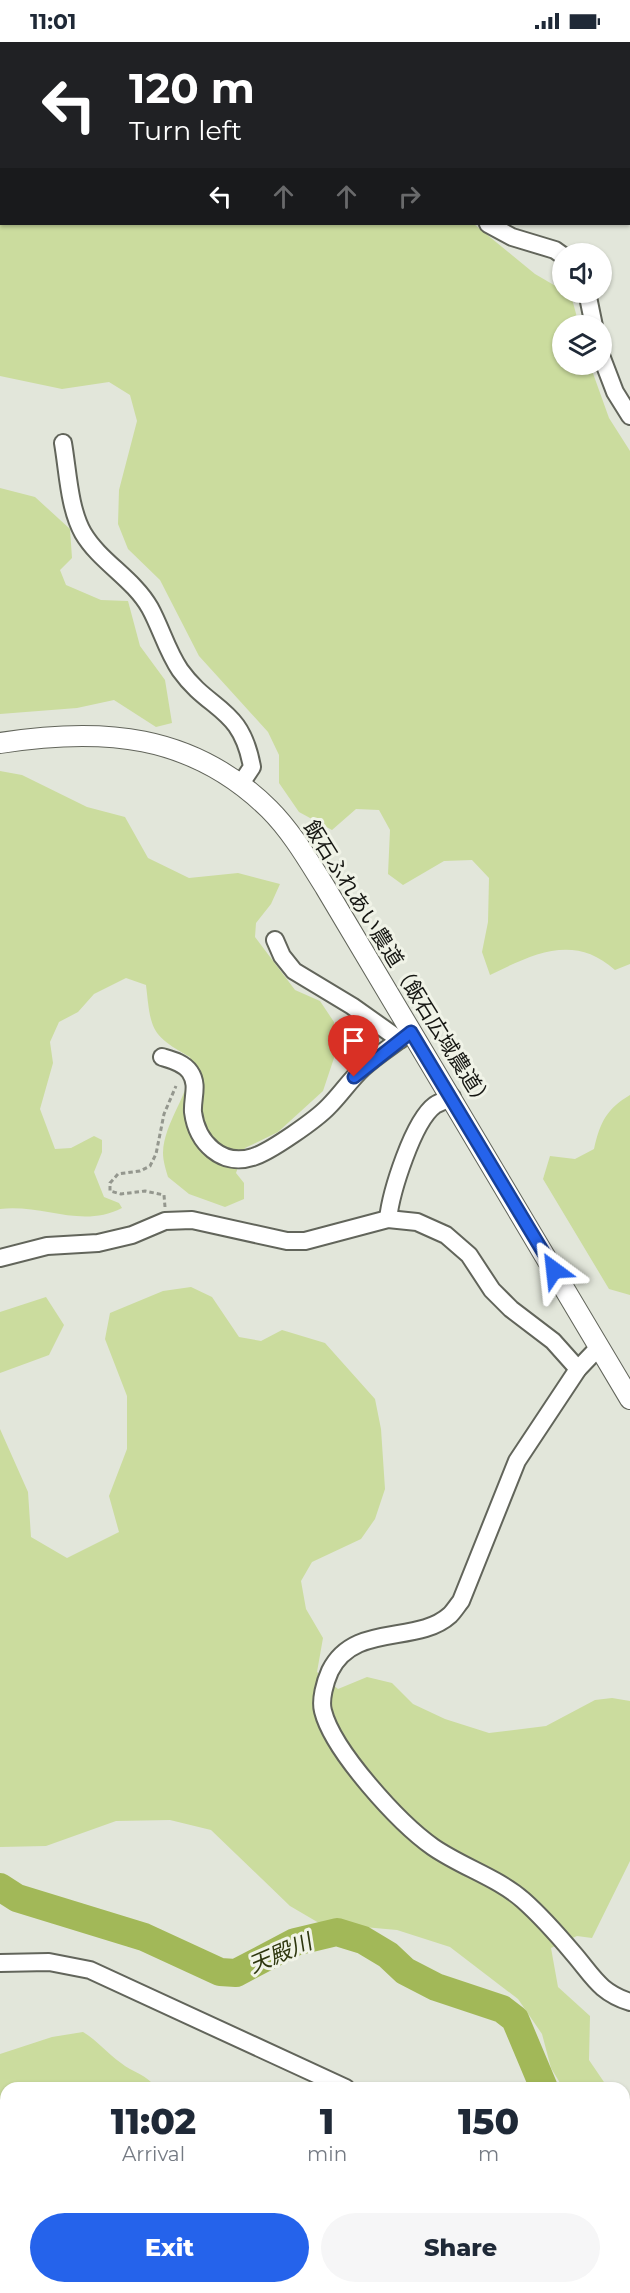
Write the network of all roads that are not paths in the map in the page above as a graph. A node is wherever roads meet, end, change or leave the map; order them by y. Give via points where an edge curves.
1 (490, 225) edge
2 (552, 249) edge
3 (608, 375) edge
4 (630, 416) edge
5 (63, 444) dead end
6 (0, 743) edge
7 (240, 785) junction
8 (275, 940) dead end
9 (405, 1036) junction
10 (162, 1057) dead end
11 (452, 1097) junction
12 (388, 1220) junction
13 (0, 1258) edge
14 (599, 1347) junction
15 (578, 1369) junction
16 (630, 1399) edge
17 (0, 1963) edge
18 (630, 2002) edge
19 (333, 2082) edge

1 - 2 street via 512,237
3 - 4 street
5 - 7 street via 83,533 133,583 192,685 240,728 252,766
6 - 7 street, 飯石ふれあい農道（飯石広域農道） via 68,734 134,738 171,747
7 - 9 street, 飯石ふれあい農道（飯石広域農道） via 269,809 294,838
8 - 9 street via 294,971
9 - 10 street via 364,1067 328,1107 299,1129 255,1157 235,1161 204,1143 193,1111 196,1091 190,1071 177,1061
9 - 11 street, 飯石ふれあい農道（飯石広域農道）
11 - 12 street via 434,1106 414,1134
11 - 14 street, 飯石ふれあい農道（飯石広域農道）
12 - 13 street via 305,1241 287,1241 192,1220 165,1221 132,1235 98,1243 47,1246
12 - 15 street via 417,1222 446,1235 469,1255 492,1290 553,1341
14 - 15 street
14 - 16 street, 飯石ふれあい農道（飯石広域農道）
15 - 18 street via 517,1461 461,1601 449,1616 428,1627 361,1642 345,1653 330,1670 322,1708 330,1734 393,1812 432,1846 522,1899 568,1947 592,1979 613,1997
17 - 19 street via 49,1962 90,1971

